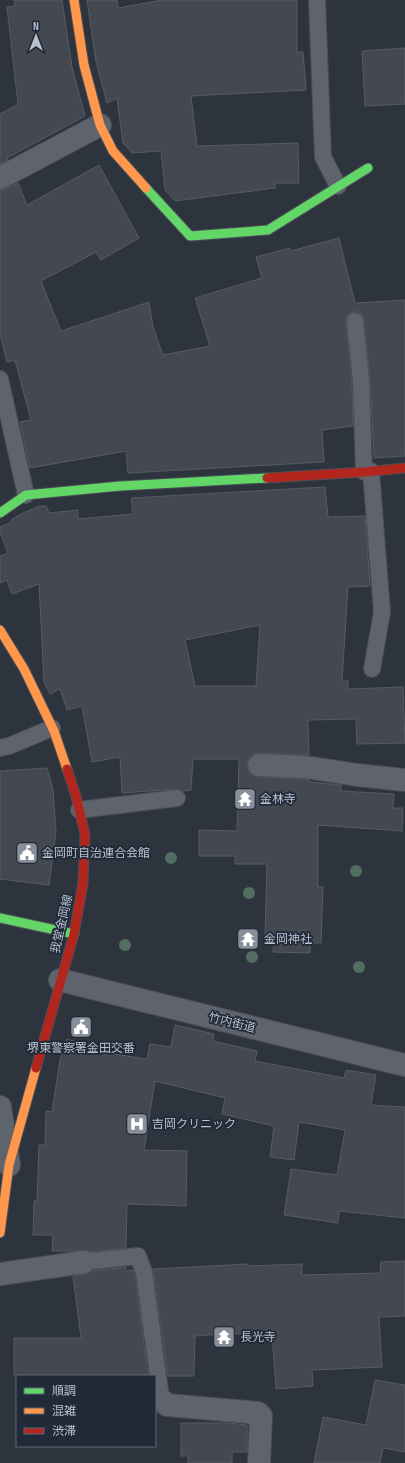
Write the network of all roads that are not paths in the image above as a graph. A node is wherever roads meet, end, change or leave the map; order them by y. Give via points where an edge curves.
1 (74, 0) edge
2 (317, 0) edge
3 (100, 125) junction
4 (368, 168) dead end
5 (0, 178) edge
6 (338, 186) junction
7 (355, 321) dead end
8 (0, 378) edge
9 (405, 468) edge
10 (368, 472) junction
11 (26, 495) junction
12 (0, 513) edge
13 (0, 630) edge
14 (372, 669) dead end
15 (52, 728) junction
16 (0, 748) edge
17 (259, 765) dead end
18 (405, 780) edge
19 (177, 798) dead end
20 (79, 810) junction
21 (0, 918) edge
22 (74, 934) junction
23 (60, 980) junction
24 (405, 1065) edge
25 (0, 1107) edge
26 (9, 1165) junction
27 (0, 1233) edge
28 (84, 1262) joint
29 (0, 1274) edge
30 (164, 1402) joint
31 (259, 1463) edge

1 - 3 street via 84,65
2 - 6 lane via 323,157
3 - 5 street
3 - 6 street via 113,151 190,236 268,230
4 - 6 street
7 - 10 lane
8 - 11 lane
9 - 10 street
10 - 11 street via 120,486
10 - 14 lane via 382,612
11 - 12 street
13 - 15 street, 我堂金岡線 via 24,669
15 - 16 lane
15 - 20 street, 我堂金岡線
17 - 18 street via 305,767
19 - 20 lane
20 - 22 street, 我堂金岡線 via 85,834 83,883
21 - 22 street
22 - 23 street, 我堂金岡線
23 - 24 street, 竹内街道
23 - 26 street, 我堂金岡線
25 - 26 street
26 - 27 street, 我堂金岡線
28 - 29 street
28 - 30 lane via 138,1256 144,1272 161,1398
30 - 31 street via 167,1405 258,1413 261,1416

